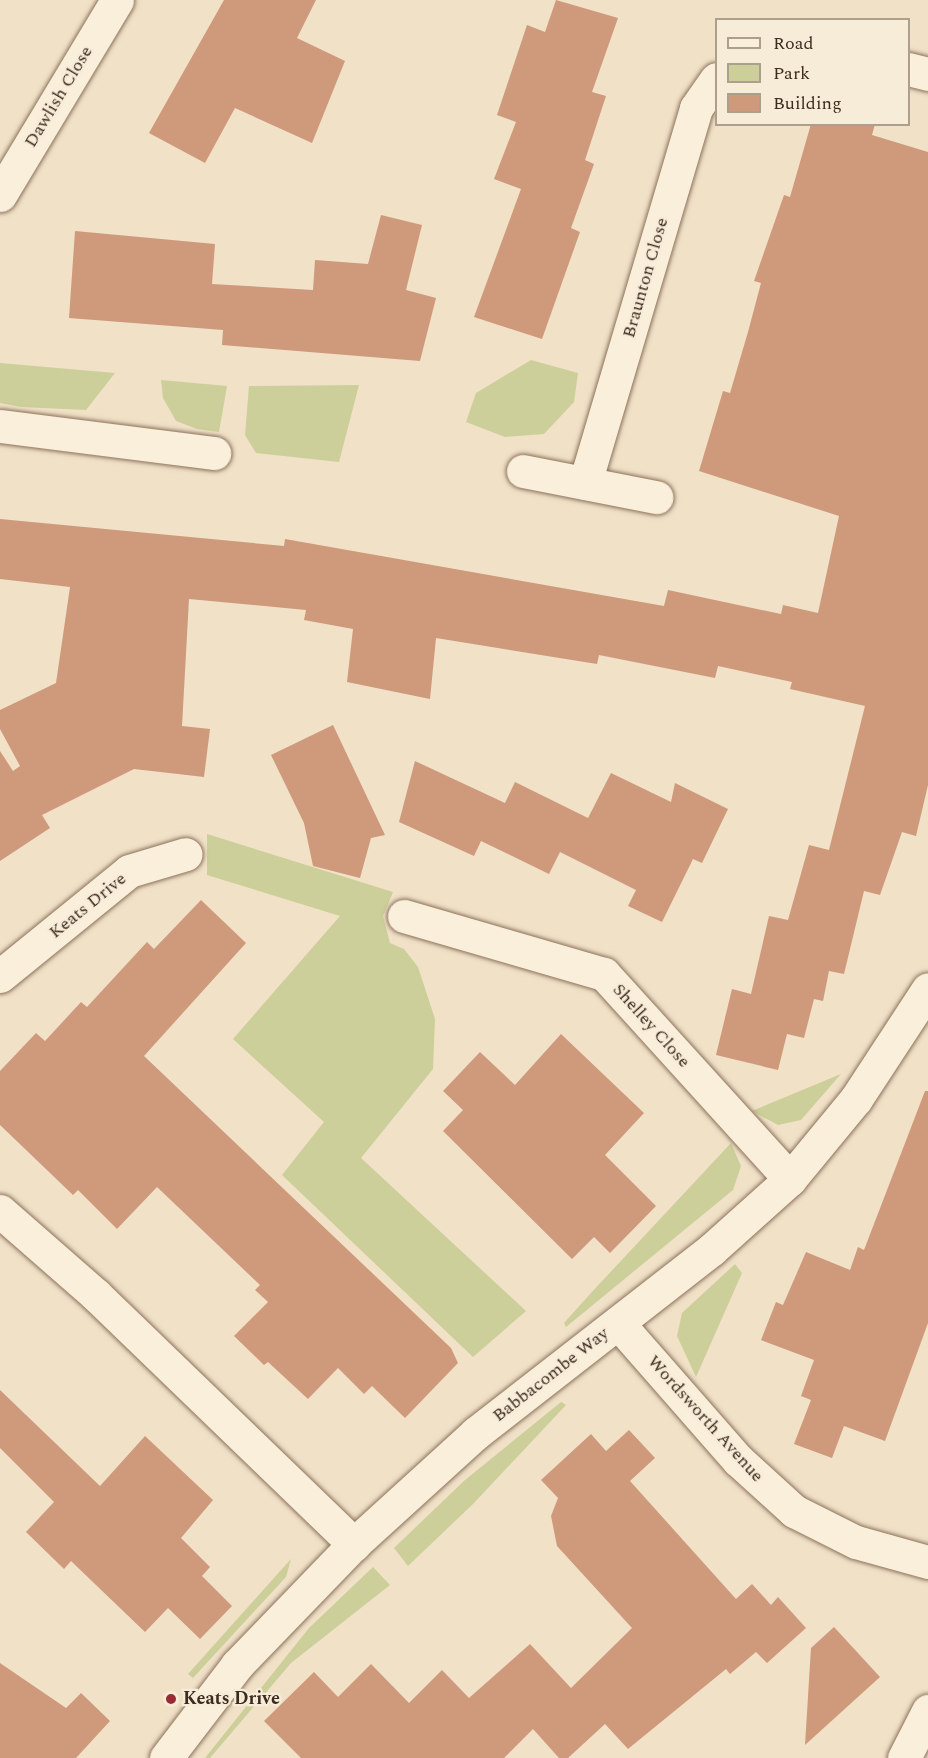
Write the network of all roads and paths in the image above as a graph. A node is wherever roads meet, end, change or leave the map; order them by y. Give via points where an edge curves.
1 (117, 0) edge
2 (910, 69) edge
3 (928, 74) edge
4 (715, 82) edge
5 (0, 195) edge
6 (0, 426) edge
7 (214, 453) dead end
8 (523, 471) dead end
9 (585, 483) junction
10 (656, 497) dead end
11 (186, 854) dead end
12 (404, 916) dead end
13 (0, 976) edge
14 (927, 995) edge
15 (790, 1179) junction
16 (0, 1212) edge
17 (618, 1323) junction
18 (354, 1544) junction
19 (928, 1562) edge
20 (928, 1711) edge
21 (166, 1758) edge
22 (904, 1758) edge

1 - 5 street, Dawlish Close
2 - 3 street
4 - 9 street, Braunton Close via 696,108
6 - 7 street
8 - 9 street
9 - 10 street
11 - 13 street, Keats Drive via 129,871
12 - 15 street, Shelley Close via 604,974
14 - 15 street, Babbacombe Way via 856,1099
15 - 17 street, Babbacombe Way via 711,1250
16 - 18 street via 96,1295
17 - 18 street, Babbacombe Way via 476,1434
17 - 19 street, Wordsworth Avenue via 738,1460 794,1511 856,1542
18 - 21 street, Babbacombe Way via 237,1665
20 - 22 street

